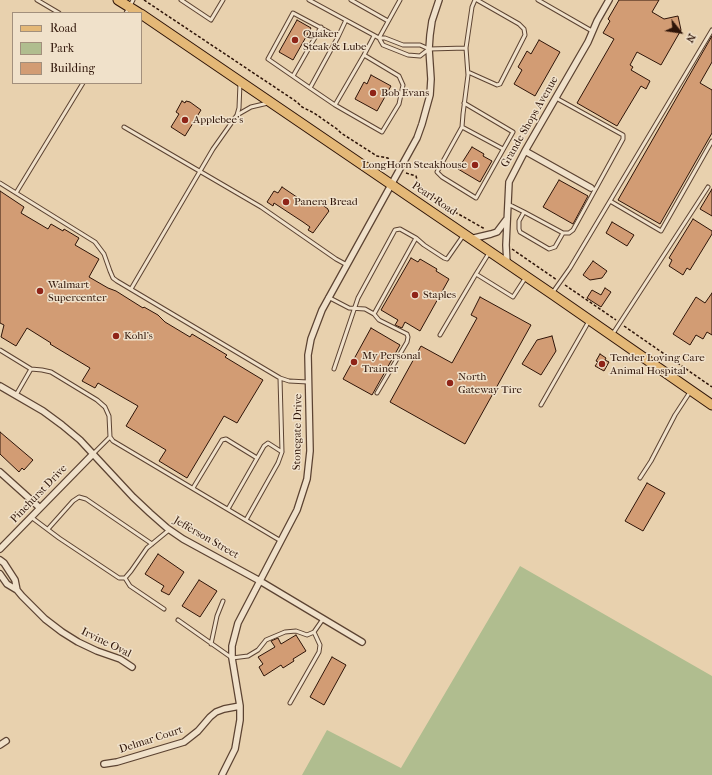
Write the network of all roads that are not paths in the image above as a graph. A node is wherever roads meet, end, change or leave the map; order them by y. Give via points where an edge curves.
1 (37, 0) edge
2 (118, 0) edge
3 (181, 0) edge
4 (223, 0) edge
5 (309, 0) edge
6 (351, 0) edge
7 (395, 0) edge
8 (439, 0) edge
9 (476, 0) edge
10 (538, 0) edge
11 (609, 0) edge
12 (400, 1) edge
13 (129, 7) edge
14 (57, 12) edge
15 (142, 15) edge
16 (346, 20) junction
17 (388, 21) junction
18 (321, 27) junction
19 (712, 30) edge
20 (592, 31) junction
21 (374, 36) junction
22 (338, 37) junction
23 (379, 38) junction
24 (466, 48) junction
25 (429, 49) junction
26 (364, 55) junction
27 (468, 72) junction
28 (293, 76) junction
29 (240, 82) junction
30 (82, 84) edge
31 (310, 88) junction
32 (556, 98) junction
33 (271, 102) junction
34 (464, 103) junction
35 (335, 105) junction
36 (237, 115) junction
37 (124, 127) dead end
38 (462, 127) junction
39 (712, 141) edge
40 (503, 149) junction
41 (525, 151) junction
42 (201, 172) junction
43 (0, 183) edge
44 (391, 185) junction
45 (708, 187) dead end
46 (593, 189) junction
47 (16, 193) junction
48 (610, 201) junction
49 (509, 205) junction
50 (524, 212) junction
51 (507, 220) junction
52 (563, 233) junction
53 (467, 236) junction
54 (416, 238) junction
55 (490, 252) junction
56 (347, 265) junction
57 (507, 265) junction
58 (476, 274) junction
59 (526, 277) junction
60 (131, 289) junction
61 (552, 294) junction
62 (328, 297) junction
63 (355, 308) junction
64 (374, 314) junction
65 (590, 320) junction
66 (440, 335) dead end
67 (612, 335) junction
68 (0, 350) edge
69 (31, 369) junction
70 (334, 369) dead end
71 (280, 378) junction
72 (308, 382) junction
73 (0, 386) edge
74 (691, 390) junction
75 (377, 393) dead end
76 (16, 395) junction
77 (541, 405) dead end
78 (712, 405) edge
79 (110, 437) junction
80 (282, 452) junction
81 (93, 454) junction
82 (257, 458) junction
83 (0, 472) edge
84 (640, 478) dead end
85 (193, 488) junction
86 (40, 508) junction
87 (228, 509) junction
88 (31, 517) junction
89 (246, 520) junction
90 (169, 529) junction
91 (48, 530) junction
92 (282, 541) junction
93 (152, 544) junction
94 (0, 549) edge
95 (0, 560) edge
96 (0, 574) edge
97 (125, 578) junction
98 (260, 581) junction
99 (17, 590) junction
100 (223, 601) dead end
101 (164, 609) dead end
102 (323, 619) junction
103 (178, 620) dead end
104 (314, 632) junction
105 (362, 642) dead end
106 (210, 644) junction
107 (232, 658) junction
108 (132, 667) dead end
109 (290, 703) dead end
110 (240, 706) junction
111 (6, 741) dead end
112 (0, 745) edge
113 (104, 764) dead end
114 (222, 775) edge

1 - 14 lane
2 - 13 main road, Pearl Road
3 - 4 lane via 211,20
5 - 16 lane
6 - 17 lane
7 - 12 lane
8 - 25 street, Stonegate Drive via 432,21
9 - 24 lane via 472,7
9 - 27 lane via 519,24 525,35 500,84
10 - 20 lane
11 - 20 street, Grande Shops Avenue
12 - 17 lane
15 - 29 main road, Pearl Road
16 - 21 lane
16 - 22 lane
17 - 23 lane
18 - 22 lane
18 - 28 lane
18 - 28 lane via 293,13 268,59
19 - 48 lane
20 - 32 street, Grande Shops Avenue
21 - 23 lane
21 - 26 lane
22 - 31 lane
23 - 25 lane
23 - 25 lane via 383,46 408,55 420,56
24 - 25 lane
24 - 27 lane
25 - 44 street, Stonegate Drive via 431,79 427,111 417,138
26 - 35 lane
26 - 35 lane via 398,76 403,85 399,104 382,132
27 - 34 lane
28 - 31 lane
29 - 33 main road, Pearl Road
29 - 36 lane
30 - 47 lane
31 - 35 lane
32 - 41 street, Grande Shops Avenue
32 - 46 lane via 623,135
33 - 36 lane via 251,107
33 - 44 main road, Pearl Road
34 - 38 lane
34 - 40 lane via 513,132
36 - 42 lane via 213,149
37 - 42 lane
38 - 40 lane
38 - 40 lane via 437,172 476,198
39 - 48 lane via 661,231
41 - 46 street
41 - 49 street, Grande Shops Avenue via 509,182
42 - 56 lane via 261,207
42 - 60 lane
43 - 47 lane
44 - 53 main road, Pearl Road
44 - 56 street, Stonegate Drive
45 - 67 lane
46 - 52 lane via 573,230
47 - 60 lane via 96,242 104,254 113,278
48 - 61 lane
49 - 50 lane
49 - 51 street, Grande Shops Avenue
50 - 52 lane
50 - 52 lane via 519,221 520,232 549,249 555,247
51 - 53 street via 497,232
51 - 57 street, Grande Shops Avenue
53 - 54 lane via 447,259
53 - 55 main road, Pearl Road
54 - 63 lane via 400,229 395,230
54 - 64 lane
55 - 57 main road, Pearl Road
55 - 58 lane
56 - 62 street, Stonegate Drive
57 - 59 main road, Pearl Road
58 - 59 lane via 513,297
58 - 66 lane
59 - 61 main road, Pearl Road
60 - 71 lane
61 - 65 main road, Pearl Road
62 - 63 lane via 349,308
62 - 72 street, Stonegate Drive via 311,339
63 - 64 lane via 365,309
63 - 70 lane
64 - 75 lane via 379,320 407,334 408,337
65 - 67 main road, Pearl Road
65 - 77 lane
67 - 74 main road, Pearl Road
68 - 69 lane
69 - 76 lane
69 - 79 lane via 51,372 97,400 105,407 109,416
71 - 72 lane
71 - 80 lane
72 - 92 street, Stonegate Drive via 310,452 307,479 297,510
73 - 76 street, Jefferson Street
74 - 78 main road, Pearl Road
74 - 84 lane
76 - 81 street, Jefferson Street via 62,425
79 - 81 lane
79 - 85 lane
80 - 82 lane via 268,443
80 - 89 lane
81 - 86 street, Pinehurst Drive
81 - 90 street, Jefferson Street via 150,514
82 - 85 lane via 226,439 222,440
82 - 87 lane
83 - 86 street
85 - 87 lane
86 - 88 street, Pinehurst Drive
87 - 89 lane
88 - 91 lane
88 - 94 street, Pinehurst Drive
89 - 92 lane
90 - 93 lane
90 - 98 street, Jefferson Street
91 - 93 lane via 79,497 86,499
91 - 97 lane via 120,578
92 - 98 street, Stonegate Drive
93 - 97 lane
95 - 99 street, Irvine Oval via 15,580
96 - 99 street, Irvine Oval via 7,584
97 - 101 lane via 130,586
98 - 102 street, Jefferson Street
98 - 107 street, Stonegate Drive via 242,612 232,646
99 - 108 street, Irvine Oval via 31,606 62,632
100 - 106 lane
102 - 104 lane
102 - 105 street, Jefferson Street
103 - 106 lane
104 - 107 lane via 306,635 296,631 285,632 266,640 258,650 248,656
104 - 109 lane via 320,645 319,652
106 - 107 lane
107 - 110 street, Stonegate Drive
110 - 113 street, Delmar Court via 216,712 198,732 184,742
110 - 114 street, Stonegate Drive via 239,734
111 - 112 street

